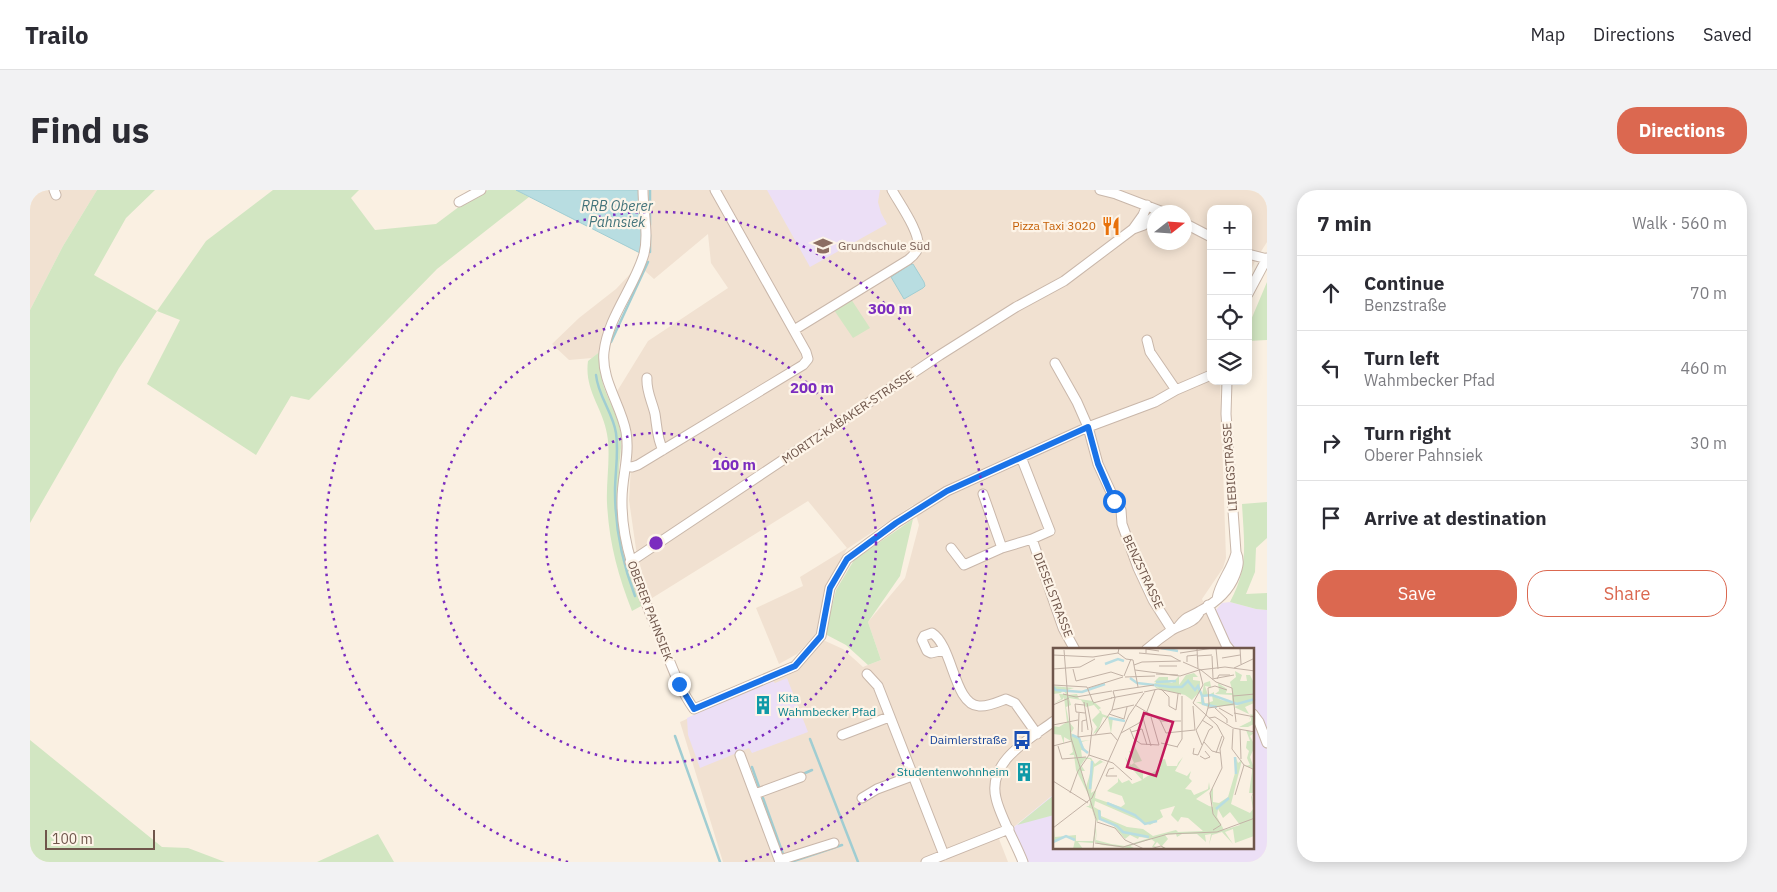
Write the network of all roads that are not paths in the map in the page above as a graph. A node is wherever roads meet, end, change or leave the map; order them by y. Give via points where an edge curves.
1 (481, 190) edge
2 (643, 190) edge
3 (715, 190) edge
4 (892, 190) edge
5 (1100, 190) edge
6 (459, 202) dead end
7 (1146, 205) joint
8 (1147, 222) edge
9 (1192, 227) edge
10 (1133, 229) junction
11 (1207, 234) edge
12 (1252, 255) edge
13 (1267, 259) edge
14 (1252, 287) edge
15 (1041, 293) junction
16 (1016, 306) junction
17 (1033, 307) dead end
18 (1022, 314) dead end
19 (794, 330) junction
20 (1147, 340) dead end
21 (1055, 363) dead end
22 (1207, 377) edge
23 (647, 378) dead end
24 (1227, 385) edge
25 (1176, 390) junction
26 (1088, 427) junction
27 (663, 450) junction
28 (1021, 457) junction
29 (626, 466) junction
30 (982, 494) dead end
31 (1032, 539) junction
32 (952, 548) dead end
33 (1002, 548) junction
34 (630, 562) junction
35 (1208, 605) junction
36 (1175, 629) junction
37 (1074, 648) edge
38 (1149, 648) edge
39 (1228, 648) edge
40 (944, 650) dead end
41 (867, 674) dead end
42 (1254, 715) edge
43 (889, 718) junction
44 (1053, 722) edge
45 (1037, 734) junction
46 (842, 735) dead end
47 (1267, 742) edge
48 (740, 755) dead end
49 (912, 776) junction
50 (801, 777) dead end
51 (756, 794) junction
52 (862, 798) dead end
53 (1009, 828) junction
54 (834, 844) dead end
55 (944, 855) junction
56 (780, 861) edge
57 (926, 862) edge
58 (1024, 862) edge

1 - 6 street
2 - 29 street, OBERER PAHNSIEK via 644,254 610,328 604,353 607,378 626,434
3 - 19 street
4 - 19 street via 916,234 918,247 914,255
5 - 7 street
7 - 10 street, MORITZ-KABAKER-STRASSE
8 - 10 street, MORITZ-KABAKER-STRASSE
9 - 11 street
10 - 15 street, MORITZ-KABAKER-STRASSE via 1064,281
12 - 13 street
13 - 14 street
15 - 16 street, MORITZ-KABAKER-STRASSE
15 - 17 street
16 - 18 street
16 - 34 street, MORITZ-KABAKER-STRASSE
19 - 27 street via 806,352 806,362
20 - 25 street via 1150,352
21 - 26 street, BENZSTRASSE
22 - 25 street
23 - 27 street
24 - 35 street, LIEBIGSTRASSE via 1236,552 1230,577 1218,592 1217,599
25 - 26 street via 1155,402
26 - 28 street
26 - 36 street, BENZSTRASSE via 1098,464 1121,510 1122,524 1138,568 1153,600
27 - 29 street via 636,466
28 - 31 street, DIESELSTRASSE via 1050,531
28 - 34 street, OBERER PAHNSIEK via 947,491 847,559 830,588 821,636 795,666 694,709 679,684
29 - 34 street, OBERER PAHNSIEK via 622,499
30 - 33 street
31 - 33 street, DIESELSTRASSE
31 - 37 street, DIESELSTRASSE via 1063,628
32 - 33 street, DIESELSTRASSE via 964,565
35 - 36 street, LIEBIGSTRASSE via 1188,624
35 - 39 street
36 - 38 street, LIEBIGSTRASSE
40 - 45 street via 966,700 978,706 1006,699 1015,703
41 - 43 street via 878,686
42 - 47 street
43 - 46 street
43 - 49 street
44 - 45 street
45 - 53 street via 1006,759 996,776 996,798
48 - 51 street
49 - 52 street via 876,789
49 - 55 street
50 - 51 street
51 - 56 street
53 - 55 street
53 - 58 street
54 - 56 street
55 - 57 street

